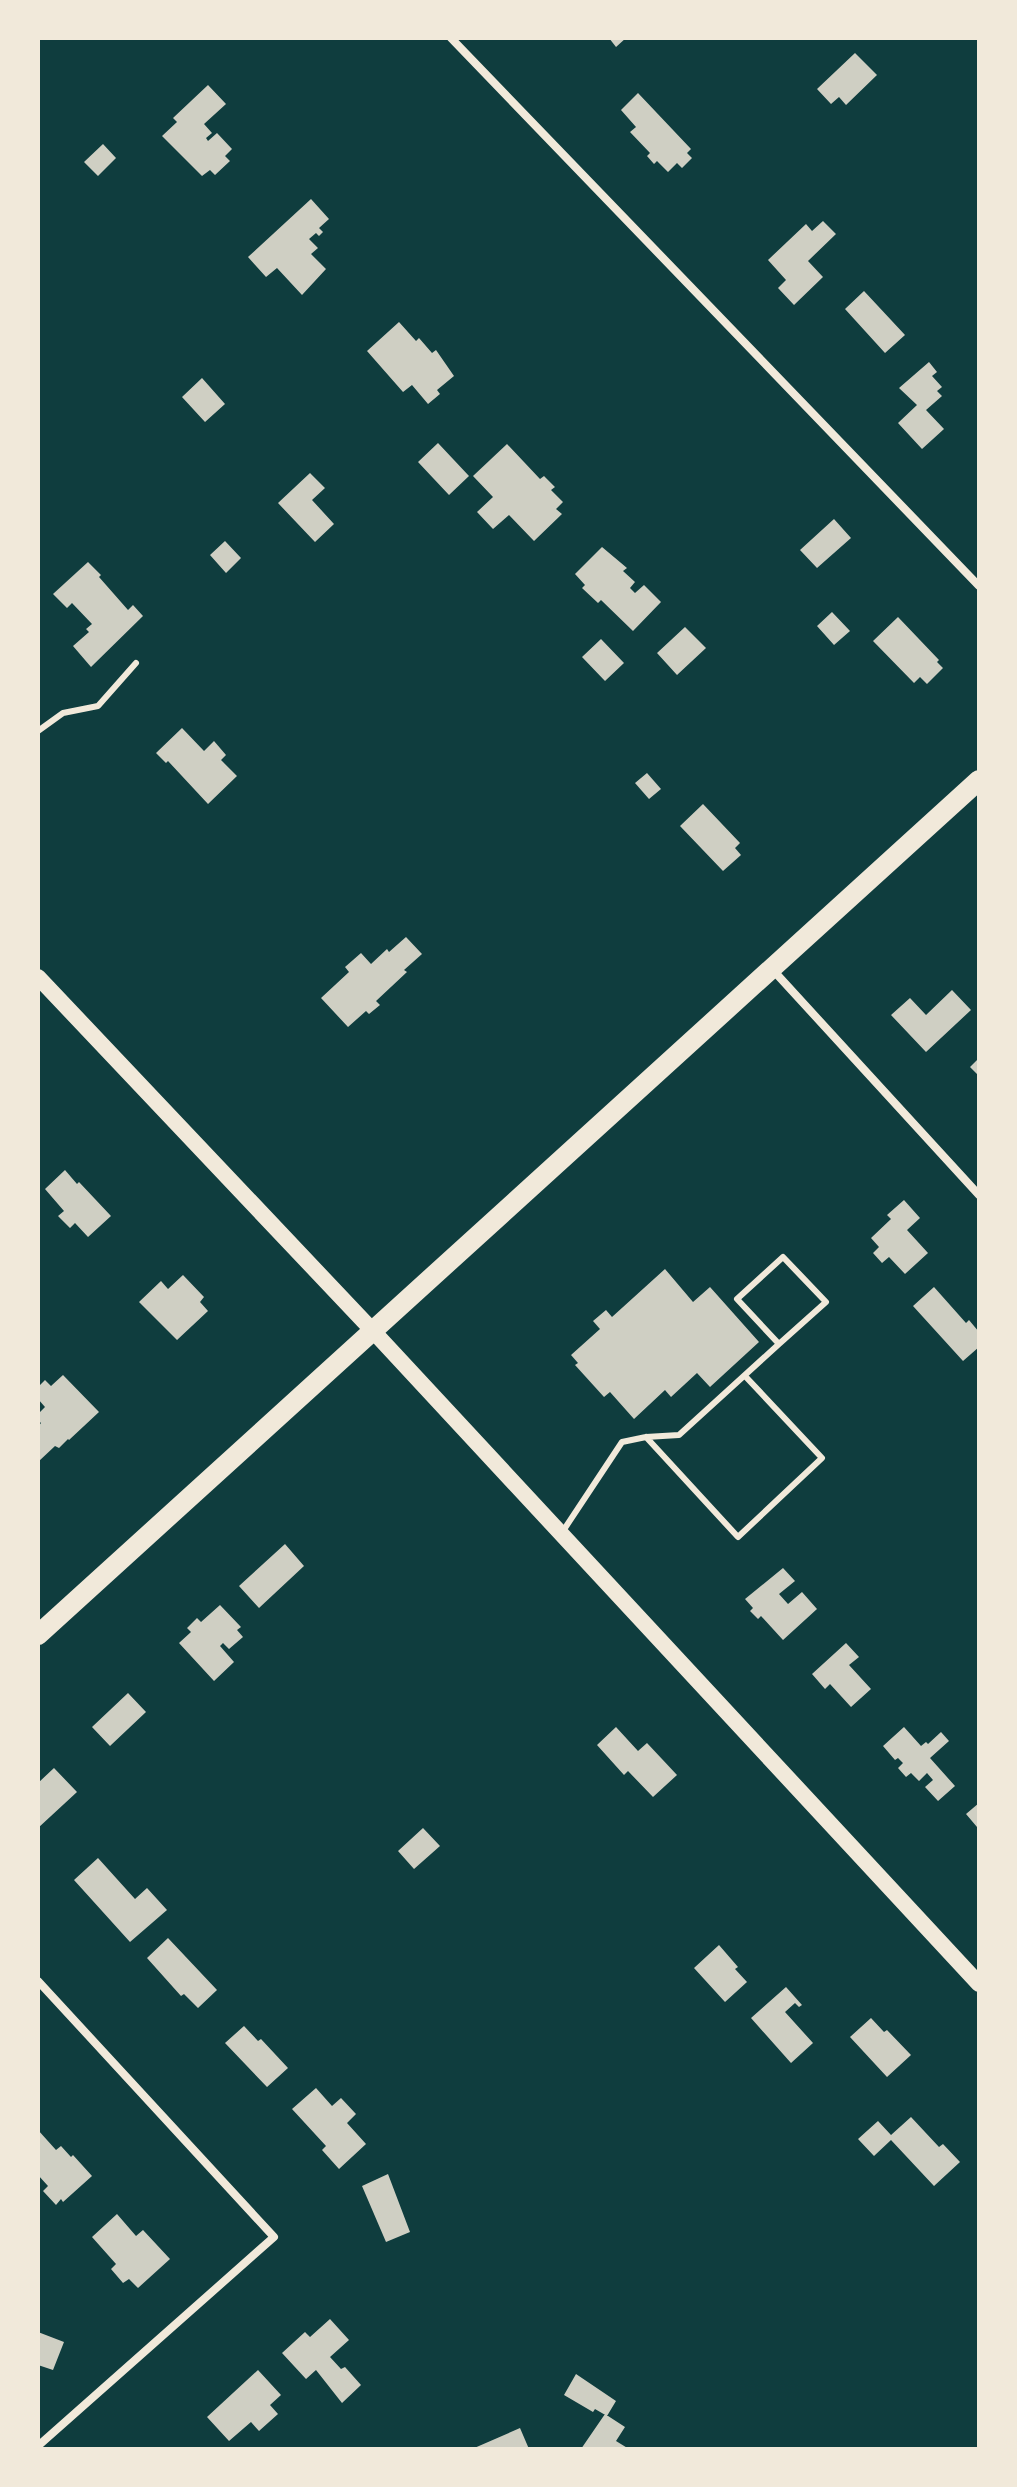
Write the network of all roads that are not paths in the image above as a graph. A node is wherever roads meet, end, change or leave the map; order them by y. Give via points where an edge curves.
1 (451, 38) edge
2 (979, 586) edge
3 (136, 663) dead end
4 (38, 731) edge
5 (979, 780) edge
6 (771, 969) junction
7 (38, 977) edge
8 (979, 1195) edge
9 (373, 1331) junction
10 (779, 1344) junction
11 (745, 1376) junction
12 (646, 1437) junction
13 (561, 1534) junction
14 (38, 1635) edge
15 (38, 1981) edge
16 (979, 1984) edge
17 (38, 2446) edge

1 - 2 street
3 - 4 lane via 98,706 63,713
5 - 6 main road
6 - 8 street
6 - 9 main road
7 - 9 main road
9 - 13 main road
9 - 14 main road
10 - 10 lane via 737,1299 783,1257 826,1302
10 - 11 lane
11 - 12 lane via 679,1435
11 - 12 lane via 822,1458 738,1537
12 - 13 lane via 622,1442
13 - 16 main road
15 - 17 street via 274,2237

